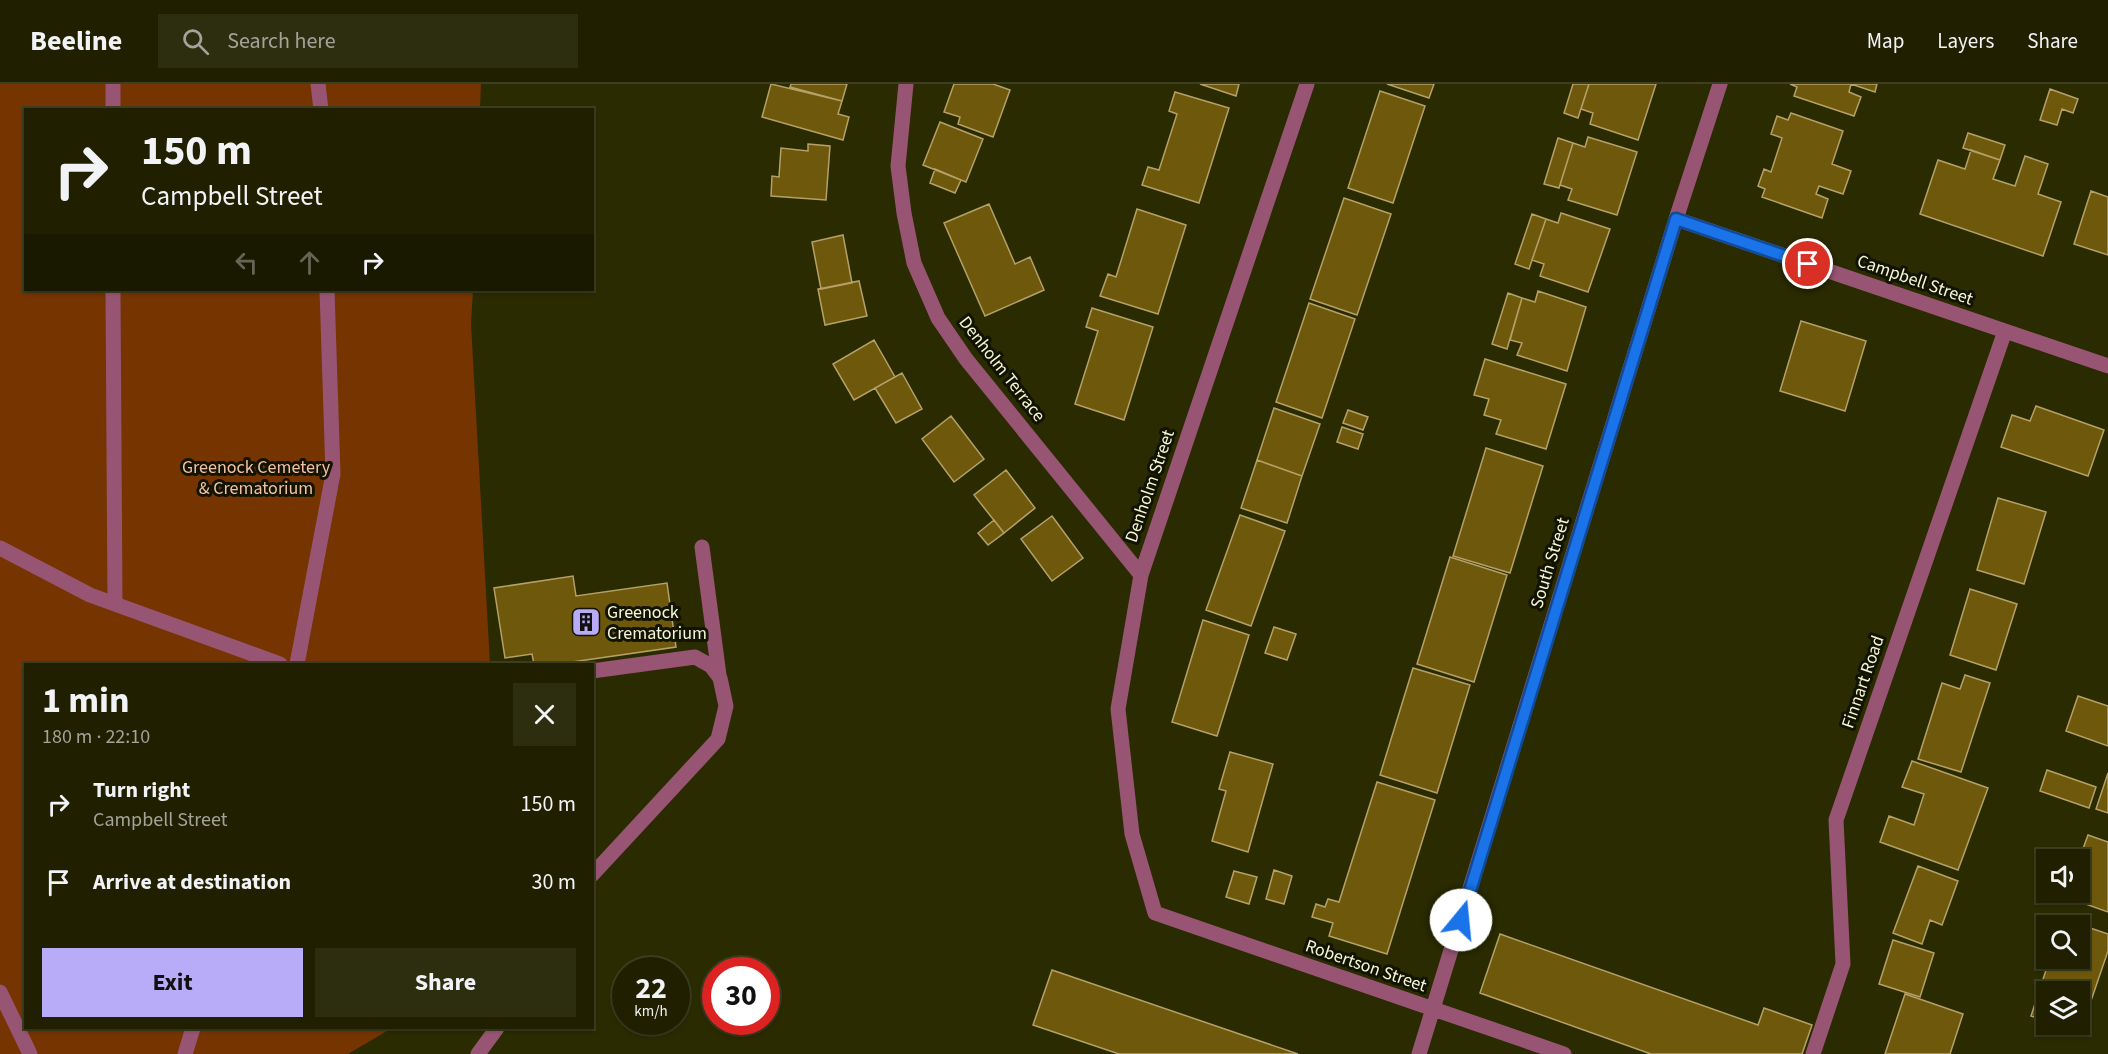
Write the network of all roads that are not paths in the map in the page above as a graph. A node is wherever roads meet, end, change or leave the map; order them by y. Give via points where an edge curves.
1 (113, 84) edge
2 (318, 84) edge
3 (906, 84) edge
4 (1307, 84) edge
5 (1720, 84) edge
6 (113, 108) edge
7 (321, 108) edge
8 (1676, 219) junction
9 (113, 291) edge
10 (327, 291) edge
11 (2005, 331) junction
12 (2108, 366) edge
13 (702, 547) dead end
14 (0, 548) edge
15 (1141, 574) junction
16 (115, 604) junction
17 (277, 663) edge
18 (297, 663) edge
19 (594, 671) edge
20 (720, 678) junction
21 (594, 873) edge
22 (1155, 913) joint
23 (0, 992) edge
24 (1434, 1011) junction
25 (194, 1029) edge
26 (496, 1029) edge
27 (30, 1054) edge
28 (185, 1054) edge
29 (478, 1054) edge
30 (1419, 1054) edge
31 (1564, 1054) edge
32 (1813, 1054) edge

1 - 6 street
2 - 7 street
3 - 15 street, Denholm Terrace via 897,166 914,263 938,318 966,359
4 - 15 street, Denholm Street
5 - 8 street, South Street
8 - 11 street, Campbell Street
8 - 24 street, South Street
9 - 16 street
10 - 18 street via 333,474
11 - 12 street, Campbell Street
11 - 32 street, Finnart Road via 1836,820 1844,964
13 - 20 street
14 - 16 street
15 - 22 street, Denholm Street via 1118,709 1132,834
16 - 17 street
19 - 20 street via 695,657 711,666
20 - 21 street via 726,706 718,739 691,758
22 - 24 street, Robertson Street
23 - 27 street
24 - 30 street, South Street
24 - 31 street, Robertson Street
25 - 28 street
26 - 29 street

